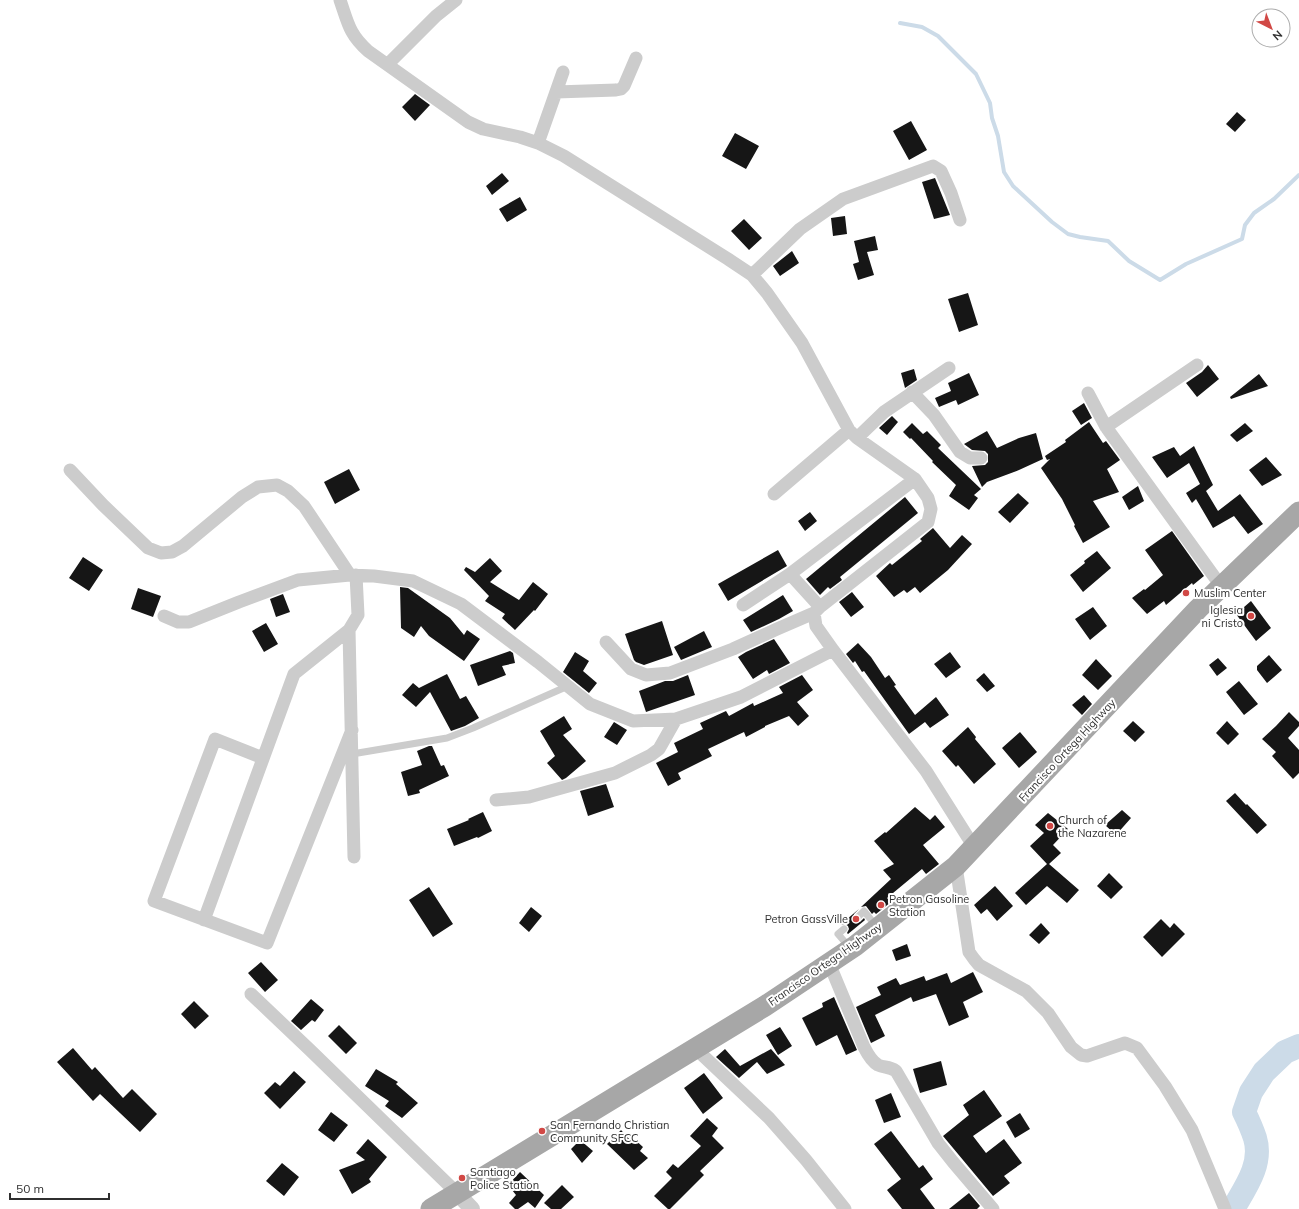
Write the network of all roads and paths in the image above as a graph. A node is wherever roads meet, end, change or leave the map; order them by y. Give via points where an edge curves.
1 (340, 0) edge
2 (456, 0) edge
3 (636, 58) dead end
4 (388, 64) junction
5 (563, 72) dead end
6 (556, 92) junction
7 (538, 143) junction
8 (960, 220) dead end
9 (752, 275) junction
10 (1197, 365) dead end
11 (948, 368) dead end
12 (912, 392) junction
13 (1088, 393) dead end
14 (1106, 427) junction
15 (853, 434) junction
16 (981, 458) dead end
17 (70, 470) dead end
18 (915, 479) junction
19 (774, 494) dead end
20 (1299, 512) edge
21 (790, 574) junction
22 (353, 575) junction
23 (1221, 586) junction
24 (743, 605) dead end
25 (817, 610) junction
26 (164, 616) dead end
27 (349, 630) junction
28 (606, 642) dead end
29 (833, 650) junction
30 (568, 686) junction
31 (676, 719) junction
32 (352, 730) junction
33 (352, 754) junction
34 (263, 758) junction
35 (496, 800) dead end
36 (974, 847) junction
37 (354, 857) dead end
38 (956, 866) junction
39 (858, 917) dead end
40 (204, 920) junction
41 (878, 927) junction
42 (844, 929) dead end
43 (851, 948) junction
44 (828, 963) junction
45 (251, 994) dead end
46 (696, 1049) junction
47 (457, 1193) junction
48 (431, 1209) edge
49 (472, 1209) edge
50 (845, 1209) edge
51 (993, 1209) edge
52 (1225, 1209) edge

1 - 4 street via 351,33 368,51
2 - 4 street via 436,16
3 - 6 street via 621,89
4 - 7 street via 468,122 483,129
5 - 6 street
6 - 7 street
7 - 9 street via 564,156
8 - 9 street via 941,171 933,166 843,199 800,230
9 - 15 street via 802,343
10 - 14 street
11 - 12 street
12 - 15 street
12 - 16 street via 934,415 960,452 970,458
13 - 14 street
14 - 23 street
15 - 18 street
15 - 19 street
17 - 22 street via 148,548 161,553 172,552 183,546 242,497 258,487 277,485 288,491 304,506
18 - 21 street
18 - 25 street via 928,498 931,509 928,522
20 - 23 main road, Francisco Ortega Highway
21 - 24 street
21 - 25 street
22 - 26 street via 298,580 189,622 178,622
22 - 27 street via 358,615
22 - 30 street via 413,581 461,604
23 - 36 main road, Francisco Ortega Highway
25 - 28 street via 733,649 670,673 646,675 631,669
25 - 29 street via 816,626
27 - 32 street
27 - 34 street via 294,674
29 - 31 street via 740,697
29 - 36 street via 926,771
30 - 31 street via 590,704 633,721
30 - 33 lane via 447,738
31 - 35 street via 659,749 651,756 615,773 529,797
32 - 33 street
32 - 40 street via 267,943
33 - 37 street
34 - 40 street
34 - 40 street via 215,739 154,901
36 - 38 main road, Francisco Ortega Highway
38 - 41 main road, Francisco Ortega Highway
38 - 52 street via 969,952 974,959 986,969 1026,991 1048,1013 1071,1048 1081,1056 1125,1043 1137,1048 1165,1086 1192,1130
39 - 41 lane via 864,911
41 - 43 main road, Francisco Ortega Highway
42 - 43 lane via 838,934
43 - 44 main road, Francisco Ortega Highway
44 - 46 main road, Francisco Ortega Highway
44 - 51 street via 870,1058 878,1065 896,1070 938,1143
45 - 47 street
46 - 47 main road, Francisco Ortega Highway
46 - 50 street via 768,1118
47 - 48 main road, Francisco Ortega Highway
47 - 49 street

